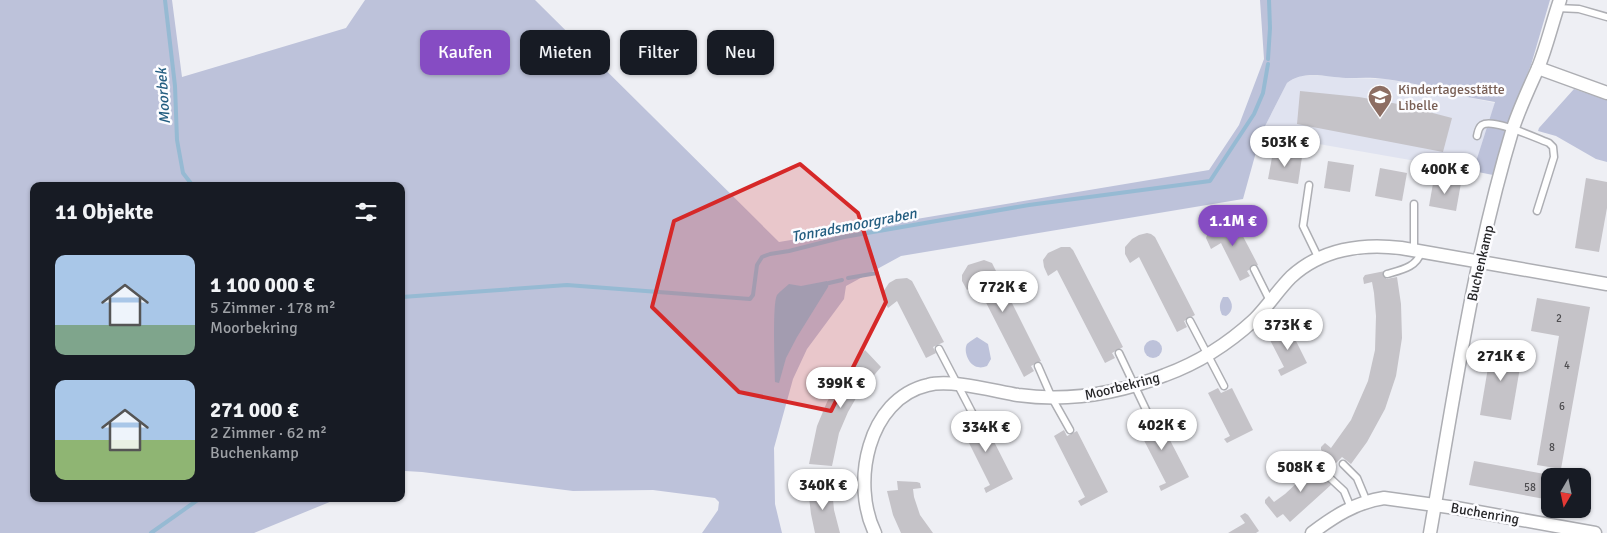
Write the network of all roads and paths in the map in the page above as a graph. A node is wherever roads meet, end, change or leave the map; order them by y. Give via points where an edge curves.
1 (1559, 4) edge
2 (1607, 17) edge
3 (1538, 68) junction
4 (1607, 93) edge
5 (1513, 129) junction
6 (1477, 136) dead end
7 (1309, 185) dead end
8 (1414, 204) dead end
9 (1537, 211) dead end
10 (1418, 251) junction
11 (1319, 259) junction
12 (1480, 261) junction
13 (1254, 269) dead end
14 (1387, 274) dead end
15 (1607, 284) edge
16 (1270, 302) junction
17 (1190, 320) dead end
18 (939, 349) dead end
19 (1119, 353) dead end
20 (1208, 354) junction
21 (1038, 366) dead end
22 (958, 385) junction
23 (1135, 386) junction
24 (1224, 386) dead end
25 (1052, 398) junction
26 (1148, 414) dead end
27 (975, 418) dead end
28 (1070, 430) dead end
29 (1343, 464) dead end
30 (1330, 478) dead end
31 (1366, 502) junction
32 (1435, 505) junction
33 (1351, 508) junction
34 (875, 533) edge
35 (1312, 533) edge
36 (1430, 533) edge
37 (1595, 533) edge

1 - 2 lane
1 - 3 street, Buchenkamp
3 - 4 street
3 - 5 street, Buchenkamp
5 - 6 lane via 1482,125
5 - 9 lane via 1549,143 1553,148 1554,158
5 - 12 street, Buchenkamp
7 - 11 lane via 1303,226
8 - 10 lane
10 - 11 street, Moorbekring via 1358,246
10 - 12 street, Moorbekring
10 - 14 lane via 1420,258 1416,263
11 - 16 street, Moorbekring via 1292,276
12 - 15 street
12 - 32 street, Buchenkamp
13 - 16 lane
16 - 20 street, Moorbekring via 1240,332
17 - 20 lane
18 - 22 lane
19 - 23 lane
20 - 23 street, Moorbekring via 1169,374
20 - 24 lane
21 - 25 lane
22 - 25 street, Moorbekring
22 - 27 lane
22 - 34 street, Moorbekring via 933,384 917,389 892,405 880,422 869,450 864,480 866,510
23 - 25 street, Moorbekring via 1094,396
23 - 26 lane
25 - 28 lane
29 - 31 lane via 1357,478
30 - 33 lane via 1344,490
31 - 32 street via 1390,498
31 - 33 street
32 - 36 street, Buchenkamp
32 - 37 street, Buchenring
33 - 35 street

